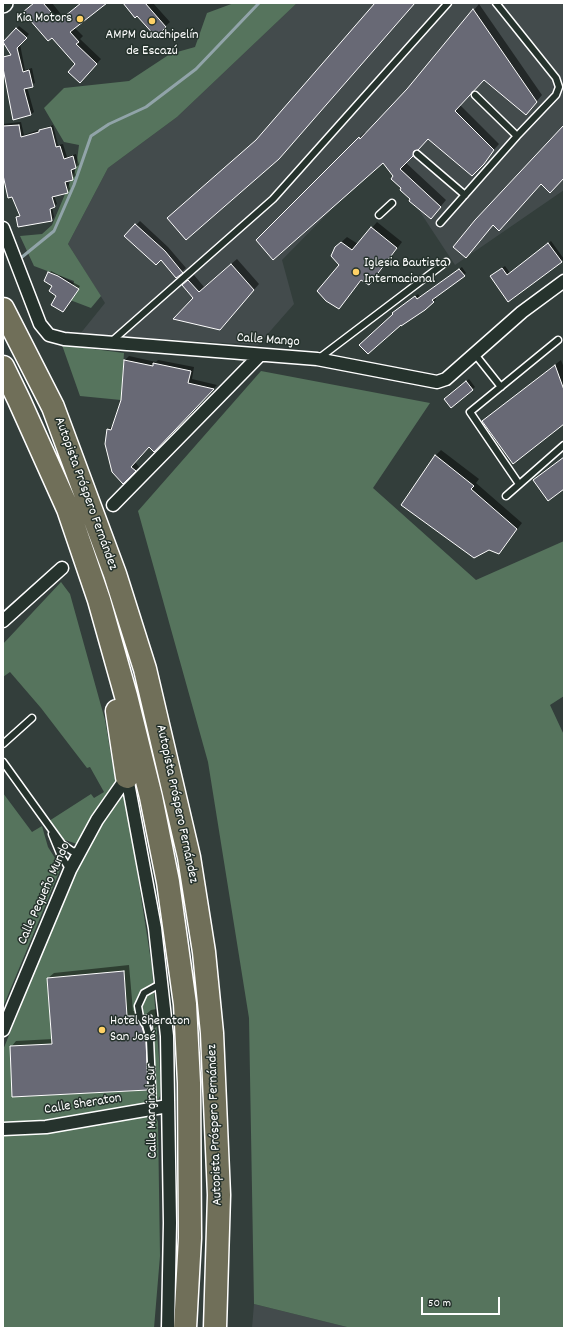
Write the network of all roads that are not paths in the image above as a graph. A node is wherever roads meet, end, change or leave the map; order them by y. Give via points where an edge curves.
1 (448, 3) edge
2 (496, 3) edge
3 (475, 95) dead end
4 (517, 136) junction
5 (417, 154) dead end
6 (465, 195) junction
7 (392, 203) dead end
8 (379, 215) dead end
9 (440, 223) dead end
10 (3, 228) edge
11 (446, 262) dead end
12 (564, 281) edge
13 (3, 303) edge
14 (8, 317) edge
15 (558, 340) dead end
16 (110, 343) junction
17 (474, 353) junction
18 (260, 355) junction
19 (317, 359) junction
20 (3, 368) edge
21 (501, 387) junction
22 (564, 445) edge
23 (519, 484) junction
24 (506, 496) dead end
25 (113, 505) dead end
26 (62, 568) dead end
27 (99, 600) junction
28 (3, 621) edge
29 (32, 718) dead end
30 (3, 744) edge
31 (3, 762) edge
32 (127, 777) junction
33 (47, 821) junction
34 (79, 852) junction
35 (70, 870) junction
36 (162, 983) junction
37 (3, 1030) edge
38 (168, 1106) junction
39 (153, 1109) junction
40 (3, 1129) edge
41 (168, 1328) edge
42 (185, 1328) edge
43 (215, 1328) edge

1 - 16 lane via 273,199
2 - 4 lane via 559,83 556,95
3 - 4 lane
4 - 6 lane
5 - 6 lane
6 - 9 lane
7 - 8 lane
10 - 16 street, Calle Mango via 40,324 49,335 64,339
11 - 19 lane
12 - 17 street, Calle Mango via 522,312
13 - 14 highway, Autopista Próspero Fernández
14 - 43 highway, Autopista Próspero Fernández via 53,407 115,574 145,669 189,857 204,952 214,1071 220,1196
15 - 21 lane
16 - 18 street, Calle Mango
17 - 19 street, Calle Mango via 446,379 437,382
17 - 21 lane
18 - 19 street, Calle Mango
18 - 25 street
20 - 27 highway, Autopista Próspero Fernández via 68,509
21 - 23 lane via 470,412
22 - 23 lane
23 - 24 lane
26 - 28 street
27 - 32 highway
27 - 42 highway, Autopista Próspero Fernández via 151,797 168,882 185,1004 189,1083 190,1224
29 - 30 lane
31 - 33 lane
32 - 34 street, Calle Pequeño Mundo via 97,820
32 - 36 street, Calle Marginal Sur via 155,928
33 - 34 lane via 62,844 72,852
33 - 35 lane via 61,856
34 - 35 street, Calle Pequeño Mundo
35 - 37 street, Calle Pequeño Mundo
36 - 38 street, Calle Marginal Sur via 167,1036
36 - 39 lane via 144,992 138,1006 150,1039
38 - 39 street, Calle Sheraton
38 - 41 street, Calle Marginal Sur
39 - 40 street, Calle Sheraton via 40,1128

